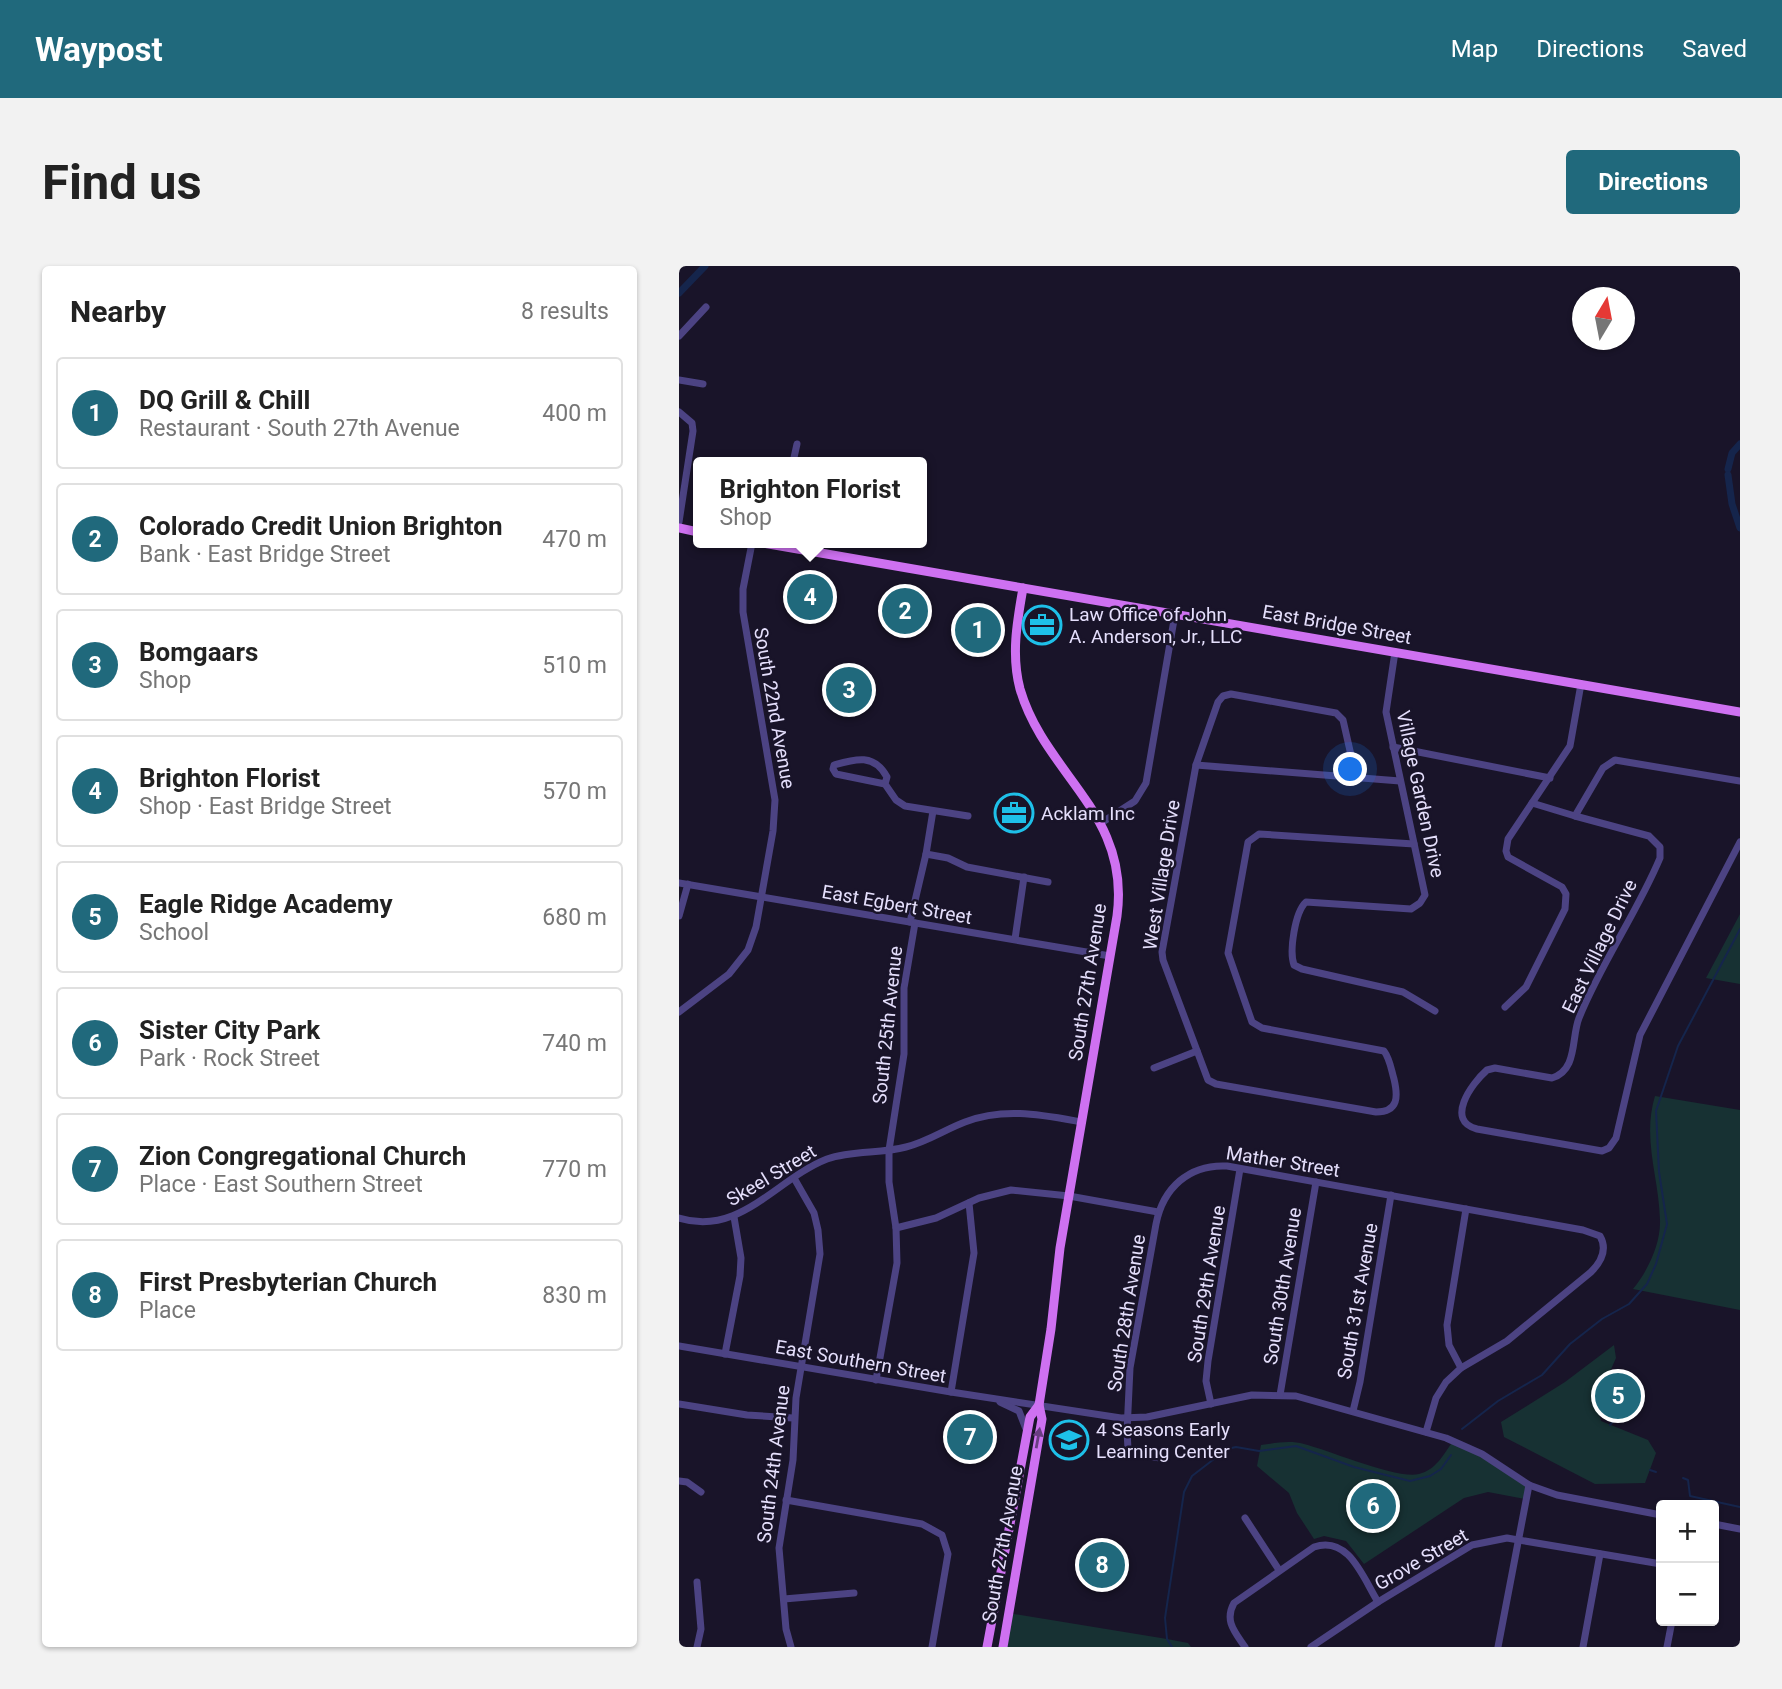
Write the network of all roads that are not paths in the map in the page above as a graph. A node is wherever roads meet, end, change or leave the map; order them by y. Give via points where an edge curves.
1 (706, 307) dead end
2 (679, 336) edge
3 (679, 380) edge
4 (703, 384) dead end
5 (679, 412) edge
6 (797, 444) dead end
7 (794, 457) edge
8 (679, 522) edge
9 (751, 548) edge
10 (802, 548) edge
11 (1023, 588) junction
12 (1175, 614) junction
13 (1395, 652) junction
14 (1581, 684) junction
15 (1740, 712) edge
16 (1393, 747) junction
17 (1196, 765) junction
18 (1356, 777) junction
19 (1550, 778) junction
20 (1399, 780) junction
21 (1740, 781) edge
22 (885, 784) junction
23 (1532, 803) junction
24 (933, 811) junction
25 (1574, 816) junction
26 (968, 817) dead end
27 (1101, 823) junction
28 (1740, 842) edge
29 (1414, 844) junction
30 (926, 854) junction
31 (1024, 877) junction
32 (1048, 882) dead end
33 (683, 883) edge
34 (761, 896) junction
35 (679, 916) edge
36 (913, 923) junction
37 (1015, 939) junction
38 (1110, 956) junction
39 (1505, 1007) dead end
40 (1435, 1011) dead end
41 (679, 1013) edge
42 (1198, 1051) junction
43 (1154, 1068) dead end
44 (1081, 1122) junction
45 (889, 1150) junction
46 (1240, 1169) junction
47 (794, 1178) junction
48 (1315, 1182) junction
49 (1391, 1195) junction
50 (1069, 1196) junction
51 (969, 1203) junction
52 (1467, 1209) junction
53 (1158, 1212) junction
54 (734, 1217) junction
55 (679, 1218) edge
56 (896, 1228) junction
57 (679, 1346) edge
58 (725, 1354) junction
59 (801, 1367) junction
60 (1461, 1368) junction
61 (876, 1380) junction
62 (951, 1392) junction
63 (1280, 1395) junction
64 (989, 1398) junction
65 (679, 1404) edge
66 (1211, 1404) junction
67 (1039, 1405) junction
68 (1353, 1411) junction
69 (793, 1418) junction
70 (1128, 1419) junction
71 (1426, 1432) junction
72 (1027, 1435) junction
73 (1165, 1459) dead end
74 (679, 1481) edge
75 (1529, 1485) junction
76 (701, 1492) dead end
77 (786, 1500) junction
78 (1656, 1514) edge
79 (1245, 1518) dead end
80 (1719, 1525) edge
81 (1740, 1529) edge
82 (1518, 1539) junction
83 (1600, 1554) junction
84 (1656, 1563) edge
85 (1279, 1570) junction
86 (697, 1582) dead end
87 (854, 1593) dead end
88 (784, 1600) junction
89 (1378, 1602) junction
90 (1671, 1626) edge
91 (697, 1647) edge
92 (791, 1647) edge
93 (932, 1647) edge
94 (987, 1647) edge
95 (1003, 1647) edge
96 (1245, 1647) edge
97 (1311, 1647) edge
98 (1499, 1647) edge
99 (1583, 1647) edge
100 (1667, 1647) edge

1 - 2 street
3 - 4 street
5 - 8 street via 692,423 693,431
6 - 7 street
9 - 34 street, South 22nd Avenue via 743,612 775,800
10 - 11 main road, East Bridge Street
11 - 12 main road, East Bridge Street
11 - 27 main road, South 27th Avenue via 1014,649 1020,689 1035,726
12 - 13 main road, East Bridge Street
12 - 27 street via 1146,783 1135,801
13 - 14 main road, East Bridge Street
13 - 16 street, Village Garden Drive via 1386,703
14 - 15 main road, East Bridge Street
14 - 19 street via 1570,746
16 - 19 street
16 - 20 street, Village Garden Drive
17 - 18 street
17 - 18 street, West Village Drive via 1218,702 1231,694 1339,715
17 - 42 street, West Village Drive via 1162,955
18 - 20 street
19 - 23 street
20 - 29 street, Village Garden Drive
21 - 25 street via 1615,760 1604,768
22 - 22 street via 883,770 867,760 834,765 836,775
22 - 24 street via 899,803
23 - 25 street, East Village Drive
23 - 39 street via 1508,839 1506,851 1511,860 1563,889 1566,906 1526,986
24 - 26 street
24 - 30 street, South 25th Avenue
25 - 28 street, East Village Drive via 1649,836 1660,847 1660,858 1580,1015 1567,1069 1552,1077 1487,1070 1462,1106 1461,1119 1472,1128 1602,1151 1609,1148 1616,1138 1640,1035
27 - 38 main road, South 27th Avenue via 1119,880
29 - 40 street, Village Garden Drive via 1426,890 1420,904 1411,909 1306,902 1297,918 1292,962 1302,969 1403,992
29 - 42 street, West Village Drive via 1255,835 1248,842 1228,951 1252,1022 1258,1027 1384,1051 1397,1096 1393,1108 1376,1112 1216,1084 1206,1079
30 - 31 street
30 - 36 street, South 25th Avenue
31 - 32 street
31 - 37 street
33 - 34 street, East Egbert Street
33 - 35 street
34 - 36 street, East Egbert Street
34 - 41 street, South 22nd Avenue via 753,939 743,958
36 - 37 street, East Egbert Street
36 - 45 street, South 25th Avenue via 903,995 904,1054
37 - 38 street, East Egbert Street
38 - 44 main road, South 27th Avenue
42 - 43 street
44 - 45 street, Skeel Street via 998,1113
44 - 50 main road, South 27th Avenue
45 - 47 street, Skeel Street via 836,1156
45 - 56 street, South 25th Avenue
46 - 48 street, Mather Street
46 - 53 street, Mather Street via 1212,1166 1189,1174 1170,1189
46 - 66 street, South 29th Avenue via 1206,1381
47 - 54 street, Skeel Street
47 - 59 street, South 24th Avenue via 814,1213 820,1254
48 - 49 street, Mather Street
48 - 63 street, South 30th Avenue
49 - 52 street, Mather Street
49 - 68 street, South 31st Avenue
50 - 51 street via 1011,1190
50 - 53 street
50 - 67 main road, South 27th Avenue
51 - 56 street
51 - 62 street via 974,1254
52 - 60 street via 1447,1325 1449,1345
52 - 60 street, Mather Street via 1596,1233 1602,1240 1602,1257 1591,1272 1507,1341
53 - 70 street, South 28th Avenue via 1131,1368
54 - 55 street, Skeel Street via 705,1223
54 - 58 street via 740,1276
56 - 61 street, South 25th Avenue via 897,1263
57 - 58 street, East Southern Street
58 - 59 street, East Southern Street
59 - 61 street, East Southern Street
59 - 69 street, South 24th Avenue
60 - 71 street via 1440,1390
61 - 62 street, East Southern Street
62 - 64 street, East Southern Street
63 - 66 street, East Southern Street via 1252,1395
63 - 68 street, East Southern Street
64 - 67 street, East Southern Street
64 - 72 street via 1019,1411
65 - 69 street
66 - 70 street, East Southern Street
67 - 70 street, East Southern Street
67 - 72 main road, South 27th Avenue via 1030,1417
95 -> 67 main road, South 27th Avenue via 1042,1419
68 - 71 street, East Southern Street
69 - 77 street, South 24th Avenue via 793,1460
70 - 73 street, South 28th Avenue via 1128,1449
71 - 75 street, East Southern Street via 1482,1454
72 - 94 main road, South 27th Avenue
74 - 76 street
75 - 78 street, East Southern Street
75 - 82 street
77 - 88 street, South 24th Avenue via 779,1548
77 - 93 street via 922,1524 946,1533 948,1554
79 - 85 street
80 - 81 street
82 - 83 street, Grove Street
82 - 89 street, Grove Street via 1472,1545
82 - 98 street
83 - 84 street, Grove Street
83 - 99 street
85 - 89 street via 1314,1547 1332,1544 1349,1554
85 - 96 street via 1232,1607 1229,1622
86 - 91 street via 701,1629
87 - 88 street
88 - 92 street, South 24th Avenue
89 - 97 street, Grove Street
90 - 100 street

